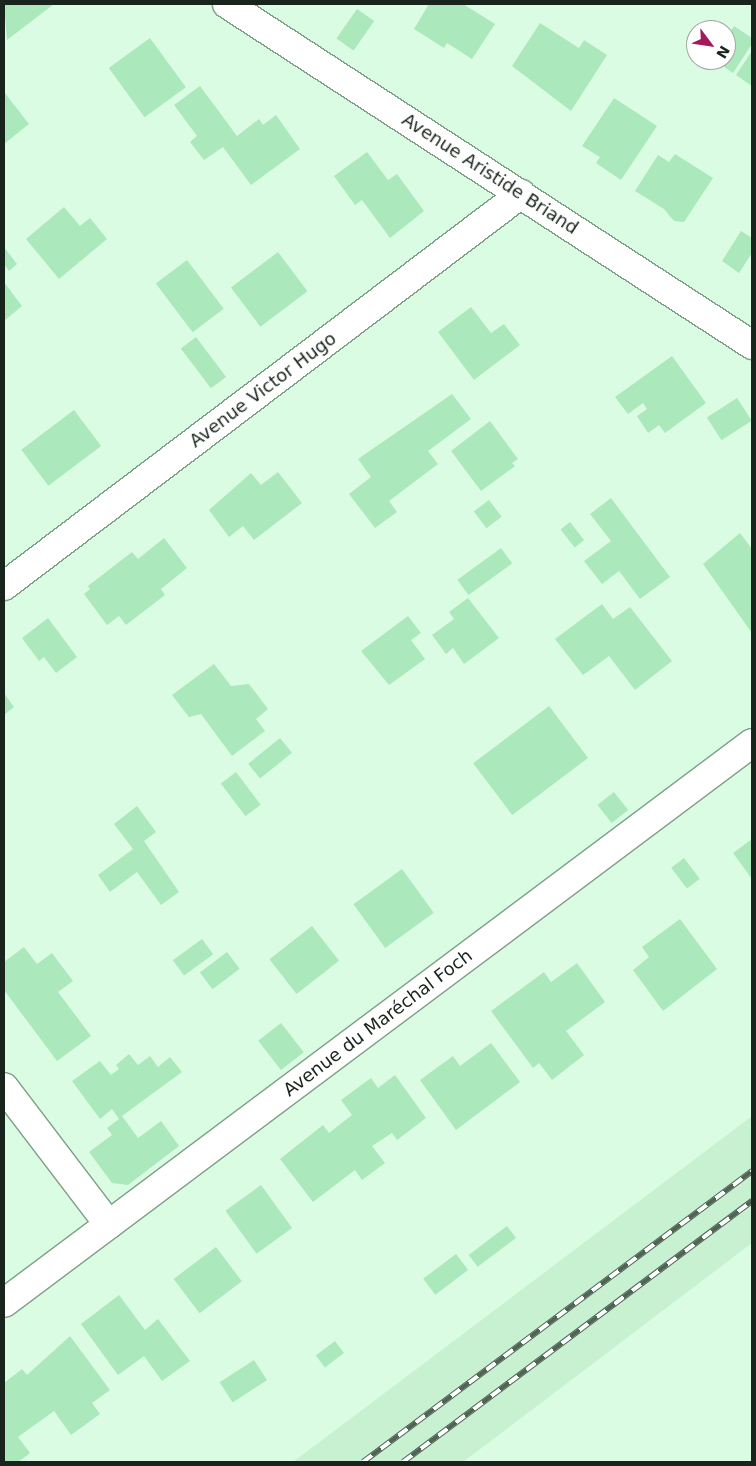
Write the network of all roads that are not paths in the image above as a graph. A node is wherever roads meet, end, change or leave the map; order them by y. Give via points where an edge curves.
1 (227, 4) edge
2 (522, 194) junction
3 (752, 345) edge
4 (4, 586) edge
5 (752, 743) edge
6 (4, 1087) edge
7 (109, 1225) junction
8 (4, 1303) edge

1 - 2 street, Avenue Aristide Briand
2 - 3 street, Avenue Aristide Briand
2 - 4 street, Avenue Victor Hugo
5 - 7 street, Avenue du Maréchal Foch
6 - 7 street
7 - 8 street, Avenue du Maréchal Foch

